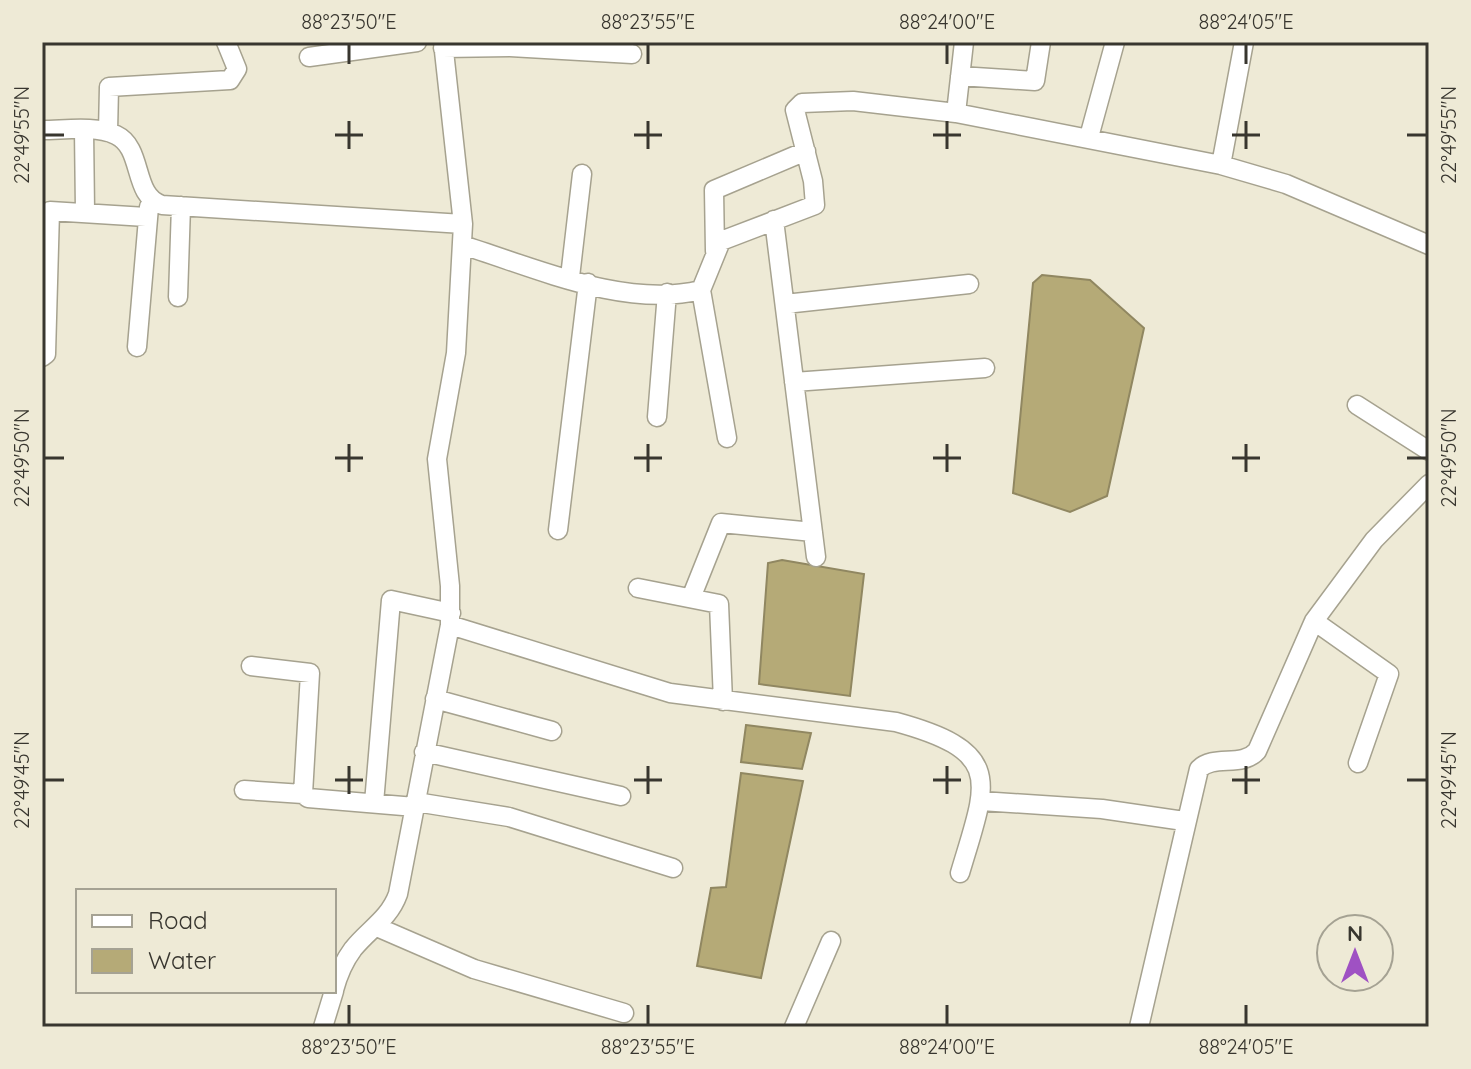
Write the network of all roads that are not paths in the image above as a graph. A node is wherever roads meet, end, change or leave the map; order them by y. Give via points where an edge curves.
1 (226, 42) edge
2 (417, 42) edge
3 (964, 42) edge
4 (1041, 42) edge
5 (1115, 42) edge
6 (1244, 42) edge
7 (443, 45) edge
8 (632, 54) dead end
9 (309, 57) dead end
10 (960, 76) junction
11 (956, 113) junction
12 (42, 130) edge
13 (84, 130) junction
14 (108, 132) junction
15 (1089, 137) junction
16 (806, 151) junction
17 (1221, 165) junction
18 (582, 174) dead end
19 (181, 206) junction
20 (148, 209) junction
21 (85, 211) junction
22 (774, 220) junction
23 (463, 224) junction
24 (462, 245) junction
25 (1429, 245) edge
26 (715, 251) junction
27 (579, 280) junction
28 (969, 284) dead end
29 (701, 290) junction
30 (667, 293) junction
31 (178, 297) dead end
32 (785, 304) junction
33 (137, 347) dead end
34 (42, 357) edge
35 (985, 368) dead end
36 (794, 382) junction
37 (1357, 405) dead end
38 (657, 417) dead end
39 (727, 438) dead end
40 (1429, 451) edge
41 (1429, 484) edge
42 (558, 530) dead end
43 (813, 532) junction
44 (816, 557) dead end
45 (638, 588) dead end
46 (691, 598) junction
47 (450, 619) junction
48 (1314, 621) junction
49 (251, 666) dead end
50 (435, 699) junction
51 (723, 701) junction
52 (552, 731) dead end
53 (424, 752) junction
54 (1358, 763) dead end
55 (244, 790) dead end
56 (303, 794) junction
57 (621, 796) dead end
58 (981, 801) junction
59 (374, 803) junction
60 (415, 804) junction
61 (1184, 821) junction
62 (673, 868) dead end
63 (960, 873) dead end
64 (377, 927) junction
65 (831, 941) dead end
66 (336, 986) edge
67 (333, 993) edge
68 (624, 1013) dead end
69 (323, 1027) edge
70 (794, 1027) edge
71 (1139, 1027) edge

1 - 14 street via 237,69 230,80 109,87
2 - 9 street
3 - 10 street
4 - 10 street via 1035,81
5 - 15 street
6 - 17 street
7 - 8 street
7 - 23 street
10 - 11 street
11 - 15 street
11 - 16 street via 853,101 802,103 794,114
12 - 13 street
13 - 14 street
13 - 21 street
14 - 20 street via 132,152
15 - 17 street
16 - 22 street via 815,205
16 - 26 street via 714,190
17 - 25 street via 1286,184
18 - 27 street
19 - 20 street
19 - 23 street
19 - 31 street
20 - 21 street
20 - 33 street
21 - 34 street via 50,211
22 - 26 street via 728,237
22 - 32 street
23 - 24 street
24 - 27 street
24 - 47 street via 456,353 437,459
26 - 29 street
27 - 30 street
27 - 42 street
28 - 32 street
29 - 30 street
29 - 39 street
30 - 38 street
32 - 36 street
35 - 36 street
36 - 43 street
37 - 40 street
41 - 48 street via 1374,540
43 - 44 street
43 - 46 street via 721,523
45 - 46 street
46 - 51 street via 719,604
47 - 50 street
47 - 51 street via 656,690
47 - 59 street via 391,600
48 - 54 street via 1389,674
48 - 61 street via 1257,751 1246,759 1202,765
49 - 56 street via 310,673
50 - 52 street
50 - 53 street
51 - 58 street via 896,722 926,732 978,765
53 - 57 street
53 - 60 street
55 - 56 street
56 - 59 street
58 - 61 street
58 - 63 street
59 - 60 street
60 - 62 street via 509,817
60 - 64 street via 398,894
61 - 71 street
64 - 66 street via 354,947
64 - 68 street via 484,973
65 - 70 street
67 - 69 street

